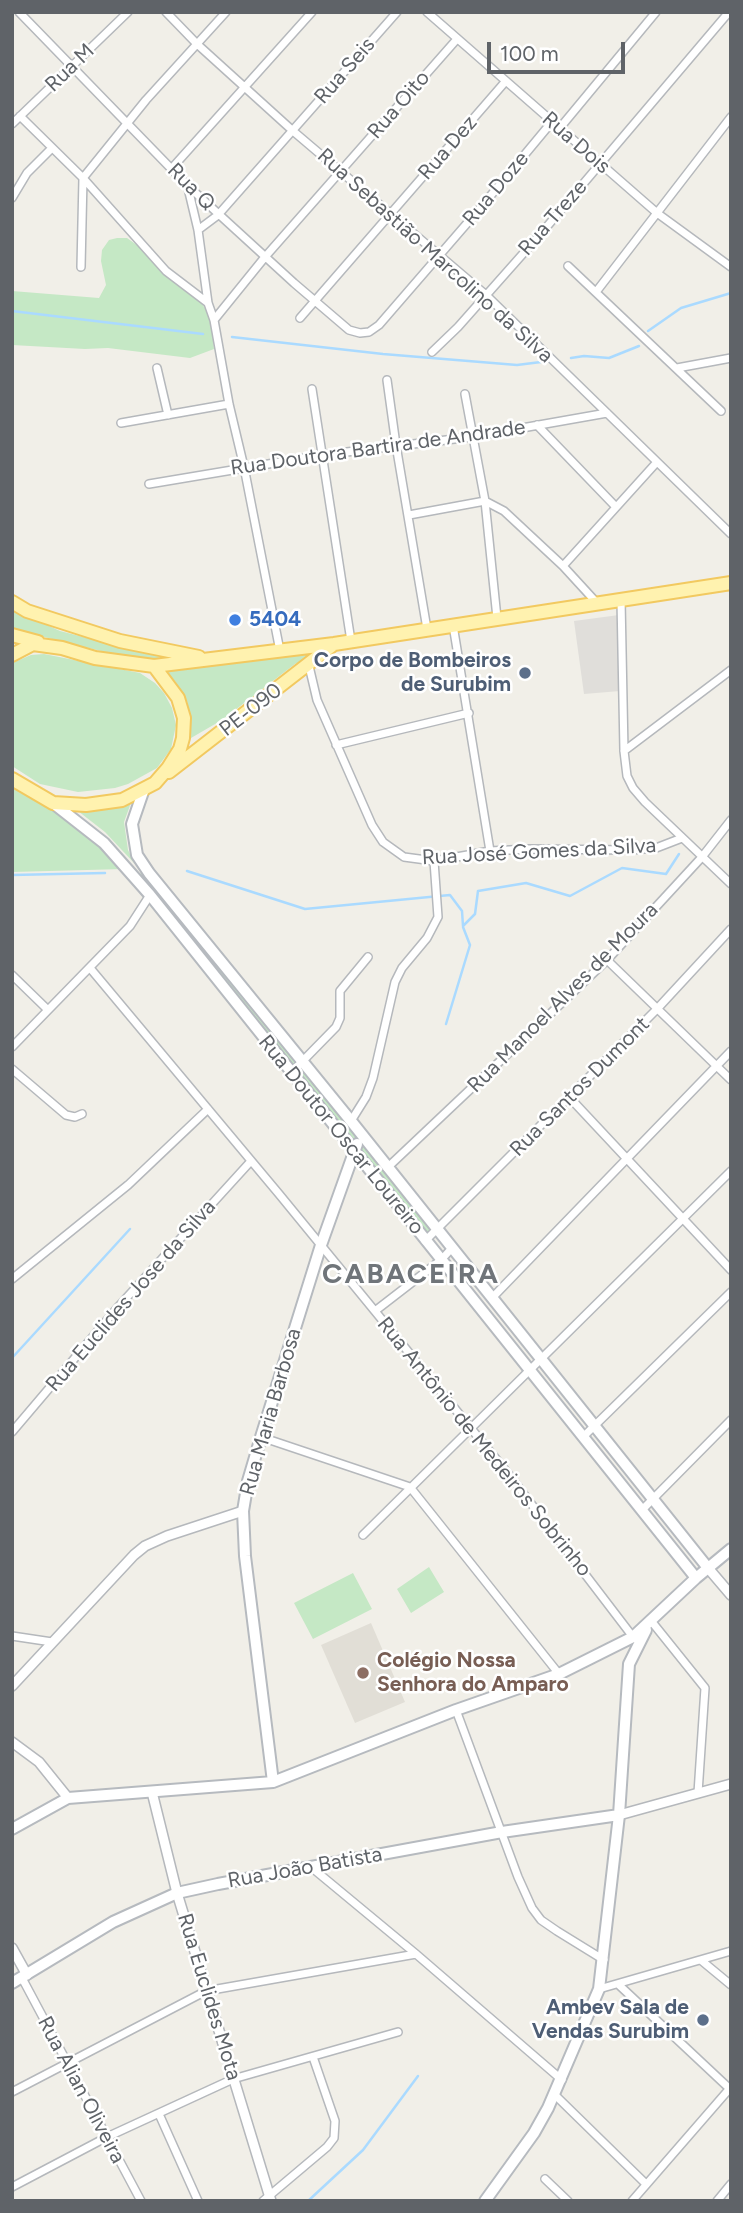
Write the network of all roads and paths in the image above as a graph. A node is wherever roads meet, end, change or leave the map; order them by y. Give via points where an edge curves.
1 (19, 12) edge
2 (128, 12) edge
3 (166, 12) edge
4 (226, 12) edge
5 (312, 12) edge
6 (397, 12) edge
7 (656, 12) edge
8 (729, 12) edge
9 (433, 14) edge
10 (12, 19) edge
11 (457, 39) junction
12 (197, 44) junction
13 (70, 68) junction
14 (505, 82) junction
15 (245, 86) junction
16 (20, 116) junction
17 (731, 117) edge
18 (551, 122) junction
19 (12, 124) edge
20 (126, 125) junction
21 (559, 129) junction
22 (293, 131) junction
23 (52, 148) junction
24 (599, 164) junction
25 (172, 168) junction
26 (342, 172) junction
27 (83, 178) junction
28 (188, 186) junction
29 (12, 198) edge
30 (657, 213) junction
31 (218, 215) junction
32 (391, 215) junction
33 (198, 230) junction
34 (439, 254) junction
35 (265, 257) junction
36 (730, 265) edge
37 (568, 266) dead end
38 (81, 267) dead end
39 (596, 292) junction
40 (486, 295) junction
41 (316, 300) junction
42 (208, 303) junction
43 (300, 318) dead end
44 (214, 320) junction
45 (379, 325) joint
46 (432, 352) dead end
47 (731, 358) edge
48 (157, 368) dead end
49 (677, 368) junction
50 (387, 380) dead end
51 (312, 389) dead end
52 (465, 394) dead end
53 (229, 404) junction
54 (721, 411) dead end
55 (607, 413) junction
56 (168, 415) junction
57 (121, 423) dead end
58 (537, 425) junction
59 (471, 437) junction
60 (396, 445) junction
61 (323, 455) junction
62 (657, 462) junction
63 (244, 467) junction
64 (149, 484) dead end
65 (485, 501) junction
66 (616, 507) junction
67 (409, 515) junction
68 (731, 534) edge
69 (563, 566) junction
70 (731, 583) edge
71 (621, 599) junction
72 (12, 602) edge
73 (596, 602) junction
74 (496, 618) junction
75 (453, 625) junction
76 (428, 629) junction
77 (12, 635) edge
78 (351, 641) junction
79 (334, 644) junction
80 (62, 648) junction
81 (280, 651) junction
82 (12, 655) edge
83 (210, 659) junction
84 (154, 666) junction
85 (309, 666) junction
86 (731, 670) edge
87 (469, 713) junction
88 (336, 745) junction
89 (624, 751) junction
90 (12, 779) edge
91 (150, 786) junction
92 (53, 803) junction
93 (731, 820) edge
94 (682, 838) junction
95 (490, 851) junction
96 (702, 857) junction
97 (434, 861) junction
98 (731, 884) edge
99 (150, 895) junction
100 (731, 929) edge
101 (368, 957) dead end
102 (607, 960) junction
103 (90, 968) junction
104 (12, 975) edge
105 (657, 1009) junction
106 (48, 1010) junction
107 (12, 1047) edge
108 (731, 1051) edge
109 (302, 1061) junction
110 (716, 1066) junction
111 (12, 1069) edge
112 (291, 1073) junction
113 (731, 1080) edge
114 (570, 1098) junction
115 (208, 1109) junction
116 (82, 1114) dead end
117 (351, 1121) junction
118 (361, 1135) junction
119 (355, 1149) junction
120 (627, 1159) junction
121 (251, 1161) junction
122 (387, 1168) junction
123 (731, 1171) edge
124 (684, 1219) junction
125 (437, 1230) junction
126 (425, 1241) junction
127 (321, 1245) junction
128 (452, 1248) junction
129 (441, 1260) junction
130 (731, 1270) edge
131 (12, 1279) edge
132 (731, 1292) edge
133 (492, 1298) junction
134 (375, 1311) junction
135 (540, 1359) junction
136 (529, 1369) junction
137 (731, 1420) edge
138 (595, 1427) junction
139 (471, 1428) junction
140 (12, 1432) edge
141 (261, 1437) junction
142 (583, 1437) junction
143 (410, 1487) junction
144 (653, 1499) junction
145 (642, 1510) junction
146 (243, 1511) junction
147 (363, 1535) dead end
148 (731, 1549) edge
149 (708, 1568) junction
150 (696, 1578) junction
151 (731, 1595) edge
152 (652, 1622) junction
153 (12, 1636) edge
154 (634, 1637) junction
155 (52, 1642) junction
156 (559, 1674) junction
157 (12, 1686) edge
158 (456, 1710) junction
159 (12, 1742) edge
160 (273, 1782) junction
161 (731, 1784) edge
162 (152, 1791) junction
163 (698, 1793) junction
164 (68, 1798) junction
165 (619, 1815) junction
166 (12, 1829) edge
167 (502, 1832) junction
168 (311, 1867) junction
169 (177, 1894) junction
170 (12, 1948) edge
171 (731, 1951) edge
172 (416, 1954) junction
173 (604, 1960) junction
174 (702, 1961) junction
175 (20, 1979) edge
176 (619, 1985) junction
177 (731, 1985) edge
178 (598, 1989) junction
179 (206, 1991) junction
180 (398, 2032) dead end
181 (313, 2057) junction
182 (67, 2064) junction
183 (233, 2080) junction
184 (562, 2080) junction
185 (730, 2088) edge
186 (12, 2092) edge
187 (555, 2095) junction
188 (159, 2114) junction
189 (107, 2137) junction
190 (545, 2179) dead end
191 (646, 2184) junction
192 (731, 2184) edge
193 (12, 2187) edge
194 (267, 2199) edge
195 (141, 2201) edge
196 (198, 2201) edge
197 (485, 2201) edge
198 (568, 2201) edge
199 (632, 2201) edge
200 (717, 2201) edge

1 - 10 street
1 - 13 street, Rua Q
2 - 13 street, Rua M
3 - 12 street, Rua Sebastião Marcolino da Silva
4 - 12 street
5 - 15 street
6 - 22 street, Rua Seis
7 - 21 street
8 - 24 street, Rua Treze
9 - 11 street, Rua Dois
11 - 14 street, Rua Dois
11 - 26 street, Rua Oito
12 - 15 street, Rua Sebastião Marcolino da Silva
12 - 20 street
13 - 16 street, Rua M
13 - 20 street, Rua Q
14 - 18 street, Rua Dois
14 - 32 street, Rua Dez
15 - 22 street, Rua Sebastião Marcolino da Silva
15 - 25 street
16 - 19 street, Rua M
16 - 23 street
17 - 30 street
18 - 21 street, Rua Dois
18 - 34 street, Rua Doze
20 - 25 street, Rua Q
20 - 27 street
21 - 24 street, Rua Dois
22 - 26 street, Rua Sebastião Marcolino da Silva
22 - 31 street, Rua Seis
23 - 27 street
23 - 29 street via 27,173
24 - 30 street, Rua Dois
24 - 40 street, Rua Treze
25 - 28 street, Rua Q
26 - 32 street, Rua Sebastião Marcolino da Silva
26 - 35 street, Rua Oito
27 - 38 street
27 - 42 street via 166,271
28 - 31 street, Rua Q
28 - 33 street
30 - 36 street, Rua Dois
30 - 39 street
31 - 33 street, Rua Seis
31 - 35 street, Rua Q
32 - 34 street, Rua Sebastião Marcolino da Silva
32 - 41 street, Rua Dez
33 - 42 street
34 - 40 street, Rua Sebastião Marcolino da Silva
34 - 45 street, Rua Doze
35 - 41 street, Rua Q
35 - 44 street, Rua Oito
37 - 39 street
39 - 49 street
40 - 46 street, Rua Treze
40 - 55 street, Rua Sebastião Marcolino da Silva
41 - 43 street, Rua Dez
41 - 45 street, Rua Q via 349,330 369,332
42 - 44 street
44 - 53 street
47 - 49 street
48 - 56 street
49 - 54 street
50 - 60 street
51 - 61 street
52 - 59 street
53 - 56 street
53 - 63 street
55 - 58 street, Rua Doutora Bartira de Andrade
55 - 62 street, Rua Sebastião Marcolino da Silva
56 - 57 street
58 - 59 street, Rua Doutora Bartira de Andrade
58 - 66 street
59 - 60 street, Rua Doutora Bartira de Andrade
59 - 65 street
60 - 61 street, Rua Doutora Bartira de Andrade
60 - 67 street
61 - 63 street, Rua Doutora Bartira de Andrade
61 - 78 street
62 - 66 street
62 - 68 street, Rua Sebastião Marcolino da Silva
63 - 64 street, Rua Doutora Bartira de Andrade
63 - 81 street
65 - 67 street
65 - 69 street via 504,511
65 - 74 street
66 - 69 street
67 - 76 street
69 - 73 street
70 - 71 main road, PE-090
71 - 73 main road, PE-090
71 - 89 street
72 - 83 main road, PE-090 via 120,641
73 - 74 main road, PE-090
74 - 75 main road, PE-090
75 - 76 main road, PE-090
75 - 87 street
76 - 78 main road, PE-090
77 - 80 main road, PE-090
78 - 79 main road, PE-090
79 - 81 main road, PE-090 / PE-090
79 - 85 main road, PE-090 / PE-090
80 - 82 main road, PE-090 via 33,644
80 - 84 main road, PE-090
81 - 83 main road, PE-090 / PE-090
83 - 84 main road, PE-090 / PE-090
84 - 91 main road, PE-090 via 178,698 184,718 180,749
85 - 88 street, Rua José Gomes da Silva
85 - 91 main road, PE-090 / PE-090
86 - 89 street
87 - 88 street
87 - 95 street
88 - 97 street, Rua José Gomes da Silva via 383,842 404,857
89 - 94 street via 633,788
90 - 92 main road, PE-090
91 - 92 main road, PE-090 via 106,804
91 - 109 main road, Rua Doutor Oscar Loureiro via 132,824 137,855
92 - 99 main road, Rua Doutor Oscar Loureiro via 104,843
93 - 96 street, Rua Manoel Alves de Moura
94 - 95 street, Rua José Gomes da Silva via 656,848 631,850
94 - 96 street
95 - 97 street, Rua José Gomes da Silva
96 - 98 street
96 - 102 street, Rua Manoel Alves de Moura
97 - 117 street via 438,917 395,982 373,1078
99 - 103 street via 130,926
99 - 112 main road, Rua Doutor Oscar Loureiro
100 - 105 street, Rua Santos Dumont
101 - 109 street via 340,991 340,1018 335,1027
102 - 105 street
102 - 122 street, Rua Manoel Alves de Moura
103 - 106 street
103 - 115 street, Rua Antônio de Medeiros Sobrinho
104 - 106 street
105 - 110 street
105 - 114 street, Rua Santos Dumont
106 - 107 street
108 - 110 street
109 - 112 street
109 - 117 main road, Rua Doutor Oscar Loureiro
110 - 113 street
110 - 120 street
111 - 116 street via 66,1115
112 - 119 main road, Rua Doutor Oscar Loureiro
114 - 120 street
114 - 125 street, Rua Santos Dumont
115 - 121 street, Rua Antônio de Medeiros Sobrinho
115 - 131 street via 128,1185
117 - 118 main road, Rua Doutor Oscar Loureiro
118 - 119 main road, Rua Maria Barbosa
118 - 122 main road, Rua Doutor Oscar Loureiro
119 - 126 main road, Rua Doutor Oscar Loureiro
119 - 127 main road, Rua Maria Barbosa
120 - 124 street
120 - 133 street
121 - 127 street, Rua Antônio de Medeiros Sobrinho
121 - 140 street, Rua Euclides Jose da Silva via 118,1306
122 - 125 main road, Rua Doutor Oscar Loureiro
123 - 124 street
124 - 130 street
124 - 135 street
125 - 126 street, Rua Santos Dumont
125 - 128 main road, Rua Doutor Oscar Loureiro
126 - 129 main road, Rua Doutor Oscar Loureiro
127 - 134 street, Rua Antônio de Medeiros Sobrinho
127 - 141 main road, Rua Maria Barbosa
128 - 129 street
128 - 133 main road, Rua Doutor Oscar Loureiro
129 - 134 street
129 - 136 main road, Rua Doutor Oscar Loureiro
132 - 138 street
133 - 135 main road, Rua Doutor Oscar Loureiro
134 - 139 street, Rua Antônio de Medeiros Sobrinho
135 - 136 street
135 - 138 main road, Rua Doutor Oscar Loureiro
136 - 139 street
136 - 142 main road, Rua Doutor Oscar Loureiro
137 - 144 street
138 - 142 street
138 - 144 main road, Rua Doutor Oscar Loureiro
139 - 143 street
139 - 154 street, Rua Antônio de Medeiros Sobrinho
141 - 143 street
141 - 146 main road, Rua Maria Barbosa
142 - 145 main road, Rua Doutor Oscar Loureiro
143 - 147 street
143 - 156 street
144 - 145 street
144 - 149 main road, Rua Doutor Oscar Loureiro
145 - 150 main road, Rua Doutor Oscar Loureiro
146 - 155 street via 145,1546
146 - 160 main road, Rua Maria Barbosa
148 - 149 main road
149 - 150 main road
149 - 151 street
150 - 152 main road
152 - 154 main road
152 - 163 street via 705,1688
152 - 165 main road via 629,1664
153 - 155 street
154 - 156 main road
155 - 157 street
156 - 158 main road
158 - 160 main road
158 - 167 street
159 - 164 street via 38,1762
160 - 162 main road
161 - 163 street
162 - 164 main road
162 - 169 street, Rua Euclides Mota
163 - 165 street
164 - 166 main road
165 - 167 main road, Rua João Batista
165 - 173 main road
167 - 168 main road, Rua João Batista
167 - 173 street via 532,1908 549,1926
168 - 169 main road, Rua João Batista
168 - 172 street
169 - 175 main road, Rua João Batista via 113,1922
169 - 179 street, Rua Euclides Mota
170 - 175 street
171 - 174 street
172 - 179 street
172 - 184 street
173 - 178 main road
174 - 176 street
174 - 177 street
175 - 182 street, Rua Alian Oliveira
176 - 178 street
176 - 185 street
178 - 184 main road
179 - 182 street
179 - 183 street, Rua Euclides Mota
180 - 181 street
181 - 183 street
181 - 194 street via 335,2121 334,2138
182 - 186 street
182 - 189 street, Rua Alian Oliveira
183 - 188 street
183 - 194 street, Rua Euclides Mota
184 - 187 main road
185 - 191 street
187 - 191 street
187 - 197 main road
188 - 189 street
188 - 196 street
189 - 193 street
189 - 195 street, Rua Alian Oliveira
190 - 198 street
191 - 199 street
192 - 200 street

